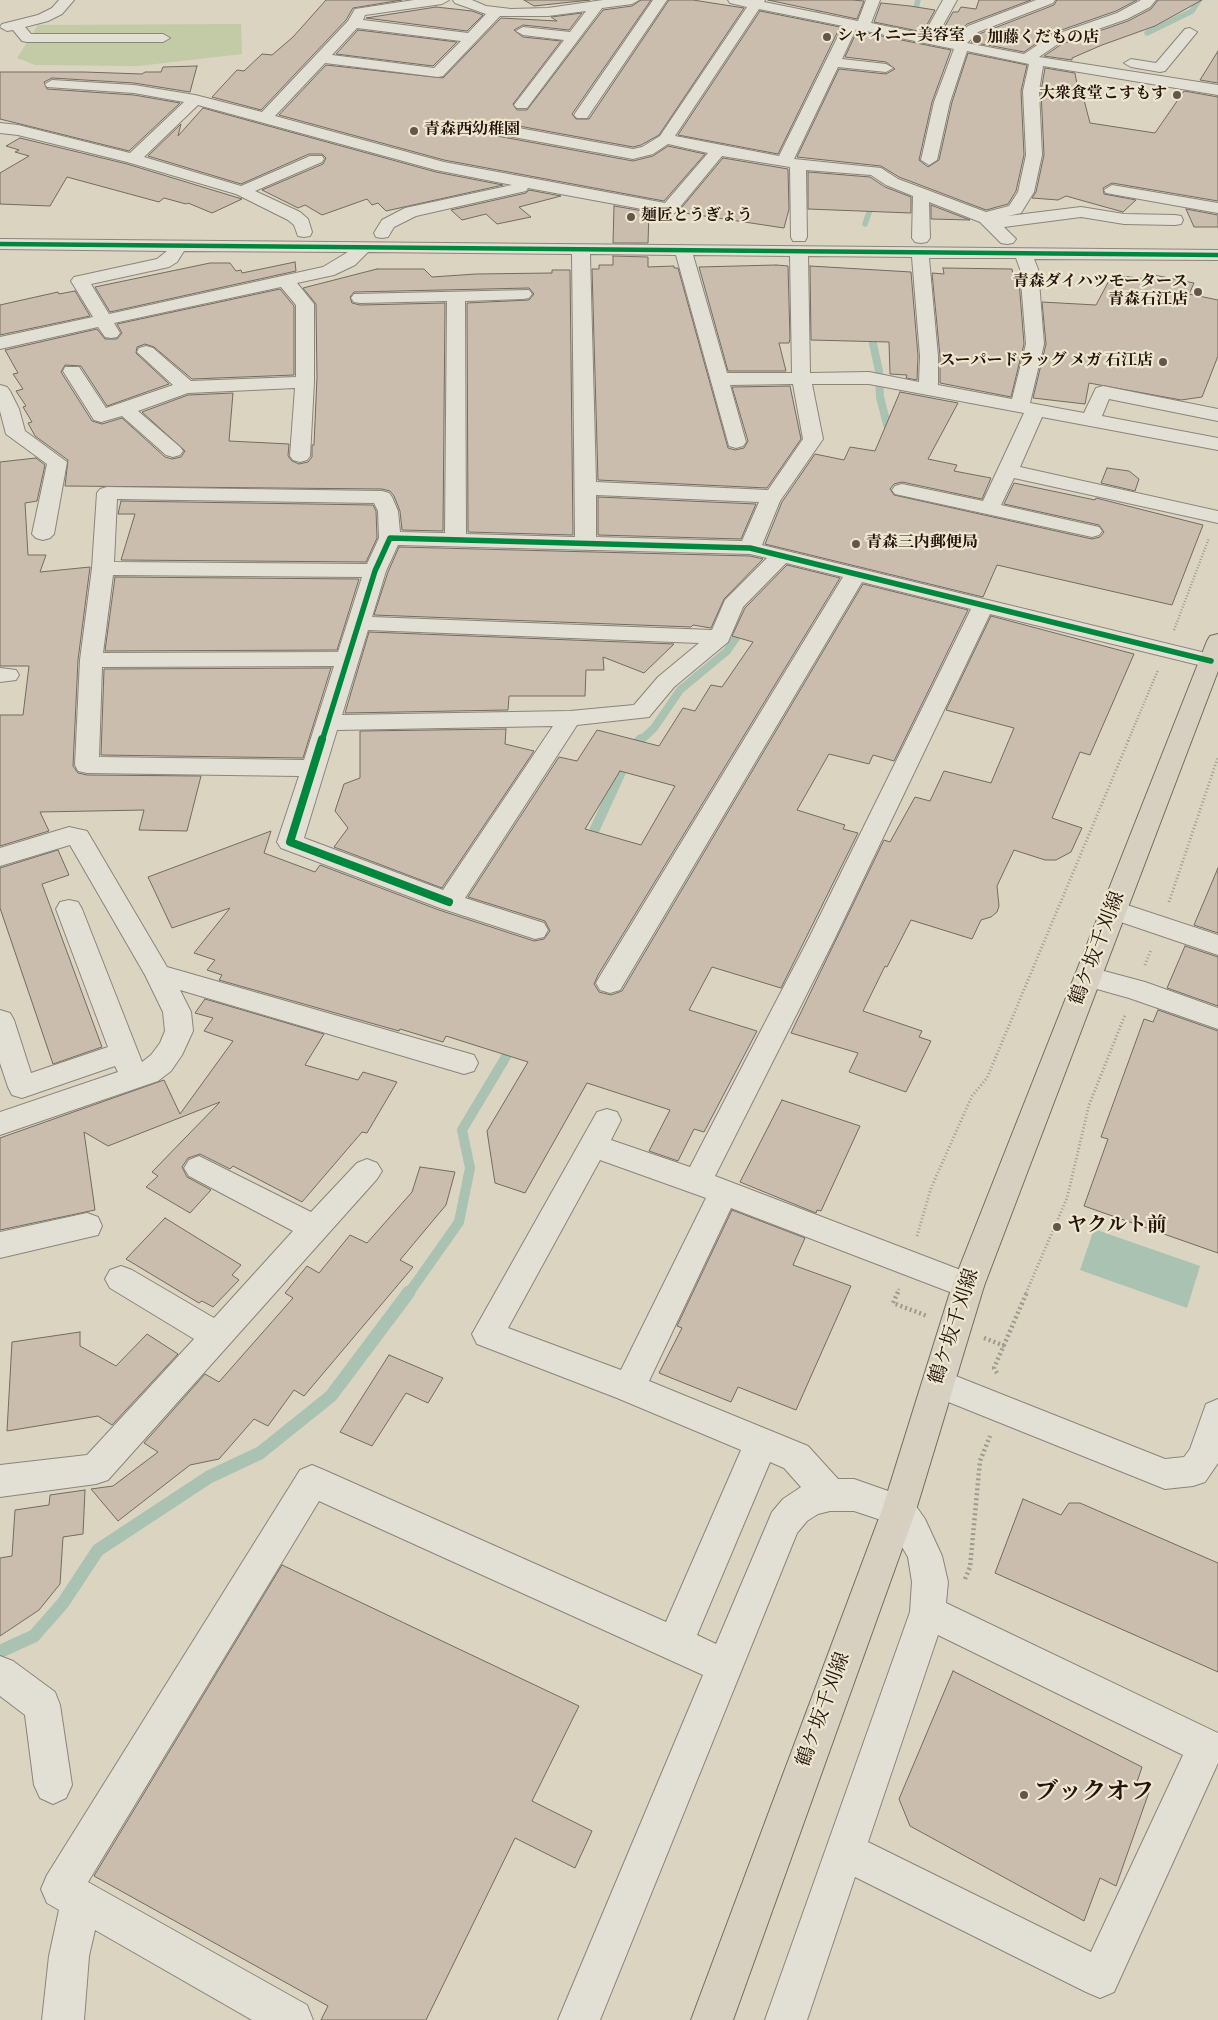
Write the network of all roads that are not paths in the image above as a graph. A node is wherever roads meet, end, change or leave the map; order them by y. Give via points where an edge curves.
1 (67, 0) edge
2 (442, 0) edge
3 (460, 0) edge
4 (632, 0) edge
5 (660, 0) edge
6 (735, 0) edge
7 (874, 0) edge
8 (950, 0) edge
9 (1048, 0) edge
10 (1148, 0) edge
11 (757, 2) edge
12 (1030, 3) edge
13 (596, 6) junction
14 (496, 12) junction
15 (354, 23) junction
16 (857, 25) junction
17 (17, 26) junction
18 (0, 28) edge
19 (523, 31) dead end
20 (1190, 32) dead end
21 (574, 37) junction
22 (163, 38) dead end
23 (471, 38) junction
24 (928, 39) junction
25 (959, 46) junction
26 (320, 58) junction
27 (1108, 59) dead end
28 (1032, 60) junction
29 (833, 62) junction
30 (886, 68) dead end
31 (1135, 70) junction
32 (52, 84) dead end
33 (1218, 90) edge
34 (195, 100) junction
35 (522, 105) dead end
36 (582, 115) dead end
37 (265, 118) junction
38 (0, 128) edge
39 (498, 129) dead end
40 (666, 139) junction
41 (718, 151) junction
42 (133, 159) junction
43 (316, 159) dead end
44 (929, 160) dead end
45 (791, 163) junction
46 (532, 185) junction
47 (1112, 190) dead end
48 (242, 191) junction
49 (921, 193) junction
50 (1218, 208) edge
51 (669, 209) junction
52 (989, 220) junction
53 (1176, 220) dead end
54 (675, 228) dead end
55 (0, 230) edge
56 (304, 232) junction
57 (382, 233) junction
58 (1007, 239) junction
59 (1218, 240) edge
60 (0, 244) edge
61 (799, 244) junction
62 (179, 246) junction
63 (920, 246) junction
64 (364, 247) junction
65 (581, 250) junction
66 (683, 251) junction
67 (1023, 253) junction
68 (1218, 255) edge
69 (286, 281) junction
70 (523, 294) dead end
71 (456, 296) junction
72 (360, 298) dead end
73 (107, 327) junction
74 (4, 342) edge
75 (146, 352) dead end
76 (72, 370) dead end
77 (801, 377) junction
78 (719, 379) junction
79 (305, 382) junction
80 (186, 387) junction
81 (928, 388) junction
82 (0, 391) edge
83 (1028, 408) junction
84 (125, 409) junction
85 (1218, 415) edge
86 (1090, 420) junction
87 (1218, 422) edge
88 (736, 442) dead end
89 (1215, 444) edge
90 (172, 451) dead end
91 (300, 456) dead end
92 (1008, 471) junction
93 (586, 488) junction
94 (902, 490) dead end
95 (774, 496) junction
96 (989, 509) junction
97 (1218, 517) edge
98 (1092, 530) dead end
99 (43, 534) dead end
100 (390, 538) junction
101 (455, 539) junction
102 (585, 544) junction
103 (750, 548) junction
104 (797, 560) junction
105 (103, 568) junction
106 (375, 571) junction
107 (855, 575) junction
108 (983, 606) junction
109 (359, 624) junction
110 (720, 637) junction
111 (1214, 651) edge
112 (91, 660) junction
113 (348, 660) junction
114 (570, 718) junction
115 (326, 722) junction
116 (312, 768) junction
117 (0, 856) edge
118 (449, 902) junction
119 (69, 909) dead end
120 (1114, 910) junction
121 (535, 930) dead end
122 (1218, 945) edge
123 (158, 974) junction
124 (1088, 976) junction
125 (610, 983) dead end
126 (1218, 1018) edge
127 (0, 1020) edge
128 (125, 1052) junction
129 (464, 1063) dead end
130 (134, 1078) junction
131 (0, 1124) edge
132 (199, 1168) dead end
133 (367, 1170) dead end
134 (711, 1186) junction
135 (87, 1226) dead end
136 (315, 1228) junction
137 (0, 1245) edge
138 (121, 1279) dead end
139 (968, 1286) junction
140 (217, 1336) junction
141 (938, 1383) junction
142 (629, 1388) junction
143 (1218, 1414) edge
144 (761, 1443) junction
145 (0, 1481) edge
146 (830, 1495) junction
147 (898, 1510) junction
148 (938, 1618) junction
149 (675, 1644) junction
150 (724, 1666) junction
151 (0, 1674) edge
152 (53, 1785) dead end
153 (846, 1851) junction
154 (82, 1901) junction
155 (63, 2020) edge
156 (292, 2020) edge
157 (579, 2020) edge
158 (712, 2020) edge
159 (786, 2020) edge

1 - 17 street via 43,18
2 - 15 street via 360,12
3 - 14 street
4 - 13 street
5 - 36 street
6 - 11 street
7 - 16 street
8 - 24 street
9 - 12 street
10 - 28 street via 1122,16 1056,39
11 - 16 street
11 - 40 street
12 - 25 street via 973,28
13 - 14 street via 548,12
13 - 21 street
14 - 23 street
15 - 23 street
15 - 26 street
16 - 24 street
16 - 29 street
17 - 18 street
17 - 22 street via 27,38
19 - 21 street
20 - 31 street via 1160,68
21 - 35 street
23 - 26 street via 438,73
24 - 25 street
25 - 28 street
25 - 44 street
26 - 37 street
27 - 31 street
28 - 31 street
28 - 52 street via 1034,155 1026,192 1016,209
29 - 30 street
29 - 45 street
31 - 33 street
32 - 34 street via 134,89
34 - 37 street
34 - 42 street
37 - 46 street via 442,168
38 - 42 street
39 - 40 street via 633,154 647,152
40 - 41 street
41 - 45 street
41 - 51 street
42 - 48 street
43 - 48 street
45 - 49 street via 882,175
45 - 61 street
46 - 51 street
46 - 57 street via 411,212 388,224
47 - 50 street
48 - 56 street via 294,216 302,223
49 - 52 street
49 - 63 street
51 - 54 street
52 - 53 street via 1080,212 1124,219
52 - 58 street
55 - 56 street
56 - 57 street
57 - 61 street
58 - 59 street
58 - 63 street
60 - 62 street
61 - 63 street
61 - 66 street
61 - 77 street
62 - 64 street
62 - 73 street via 163,263 80,281
63 - 67 street
63 - 81 street via 929,356
64 - 65 street
64 - 69 street via 349,261 335,268
65 - 66 street
65 - 93 street
66 - 78 street
67 - 68 street
67 - 83 street via 1029,269 1035,344
69 - 73 street
69 - 79 street via 305,304
70 - 71 street
71 - 72 street
71 - 101 street
73 - 74 street
75 - 80 street
76 - 84 street via 101,416
77 - 78 street
77 - 81 street via 877,379
77 - 95 street via 813,439
78 - 88 street
79 - 80 street
79 - 91 street
80 - 84 street
81 - 83 street
82 - 99 street via 10,408 16,434 57,462
83 - 86 street
83 - 92 street
84 - 90 street
85 - 86 street via 1103,392
86 - 89 street
87 - 89 street
92 - 96 street
92 - 97 street
93 - 95 street
93 - 102 street
94 - 96 street
95 - 103 street
96 - 98 street
100 - 101 street
100 - 105 street via 388,511 382,497 107,493
100 - 106 street
101 - 102 street
102 - 103 street
103 - 104 street
104 - 107 street
104 - 110 street via 733,605
105 - 106 street
105 - 112 street
106 - 109 street
107 - 108 street
107 - 125 street
108 - 111 street via 1166,650
108 - 134 street via 825,931
109 - 110 street
109 - 113 street
110 - 114 street via 666,682 641,712
111 - 120 main road, 鶴ケ坂千刈線
112 - 113 street
112 - 116 street via 87,765
113 - 115 street
114 - 115 street
114 - 118 street
115 - 116 street
116 - 118 street via 290,842
117 - 123 street via 69,836 78,837
118 - 121 street
119 - 128 street
120 - 122 street
120 - 124 main road, 鶴ケ坂千刈線
123 - 129 street
123 - 130 street via 177,1012 179,1030 161,1063
124 - 126 street
124 - 139 main road, 鶴ケ坂千刈線
127 - 128 street via 22,1087
128 - 130 street
130 - 131 street
132 - 136 street
133 - 136 street
134 - 139 street
134 - 142 street
134 - 142 street via 600,1133 488,1334
135 - 137 street
136 - 140 street
138 - 140 street
139 - 141 main road, 鶴ケ坂千刈線
140 - 145 street via 96,1469
141 - 143 street via 1165,1474 1192,1472 1204,1457
141 - 147 main road, 鶴ケ坂千刈線
142 - 144 street
144 - 146 street via 796,1457
144 - 149 street
146 - 147 street via 854,1495
146 - 150 street via 809,1500 784,1523
147 - 148 street via 913,1530 925,1556
147 - 158 main road, 鶴ケ坂千刈線
148 - 153 street
148 - 153 street via 1206,1747 1100,1978
149 - 150 street
149 - 154 street via 312,1481 61,1889
150 - 157 street
151 - 152 street via 42,1705
153 - 159 street
154 - 155 street via 69,1956
154 - 156 street

